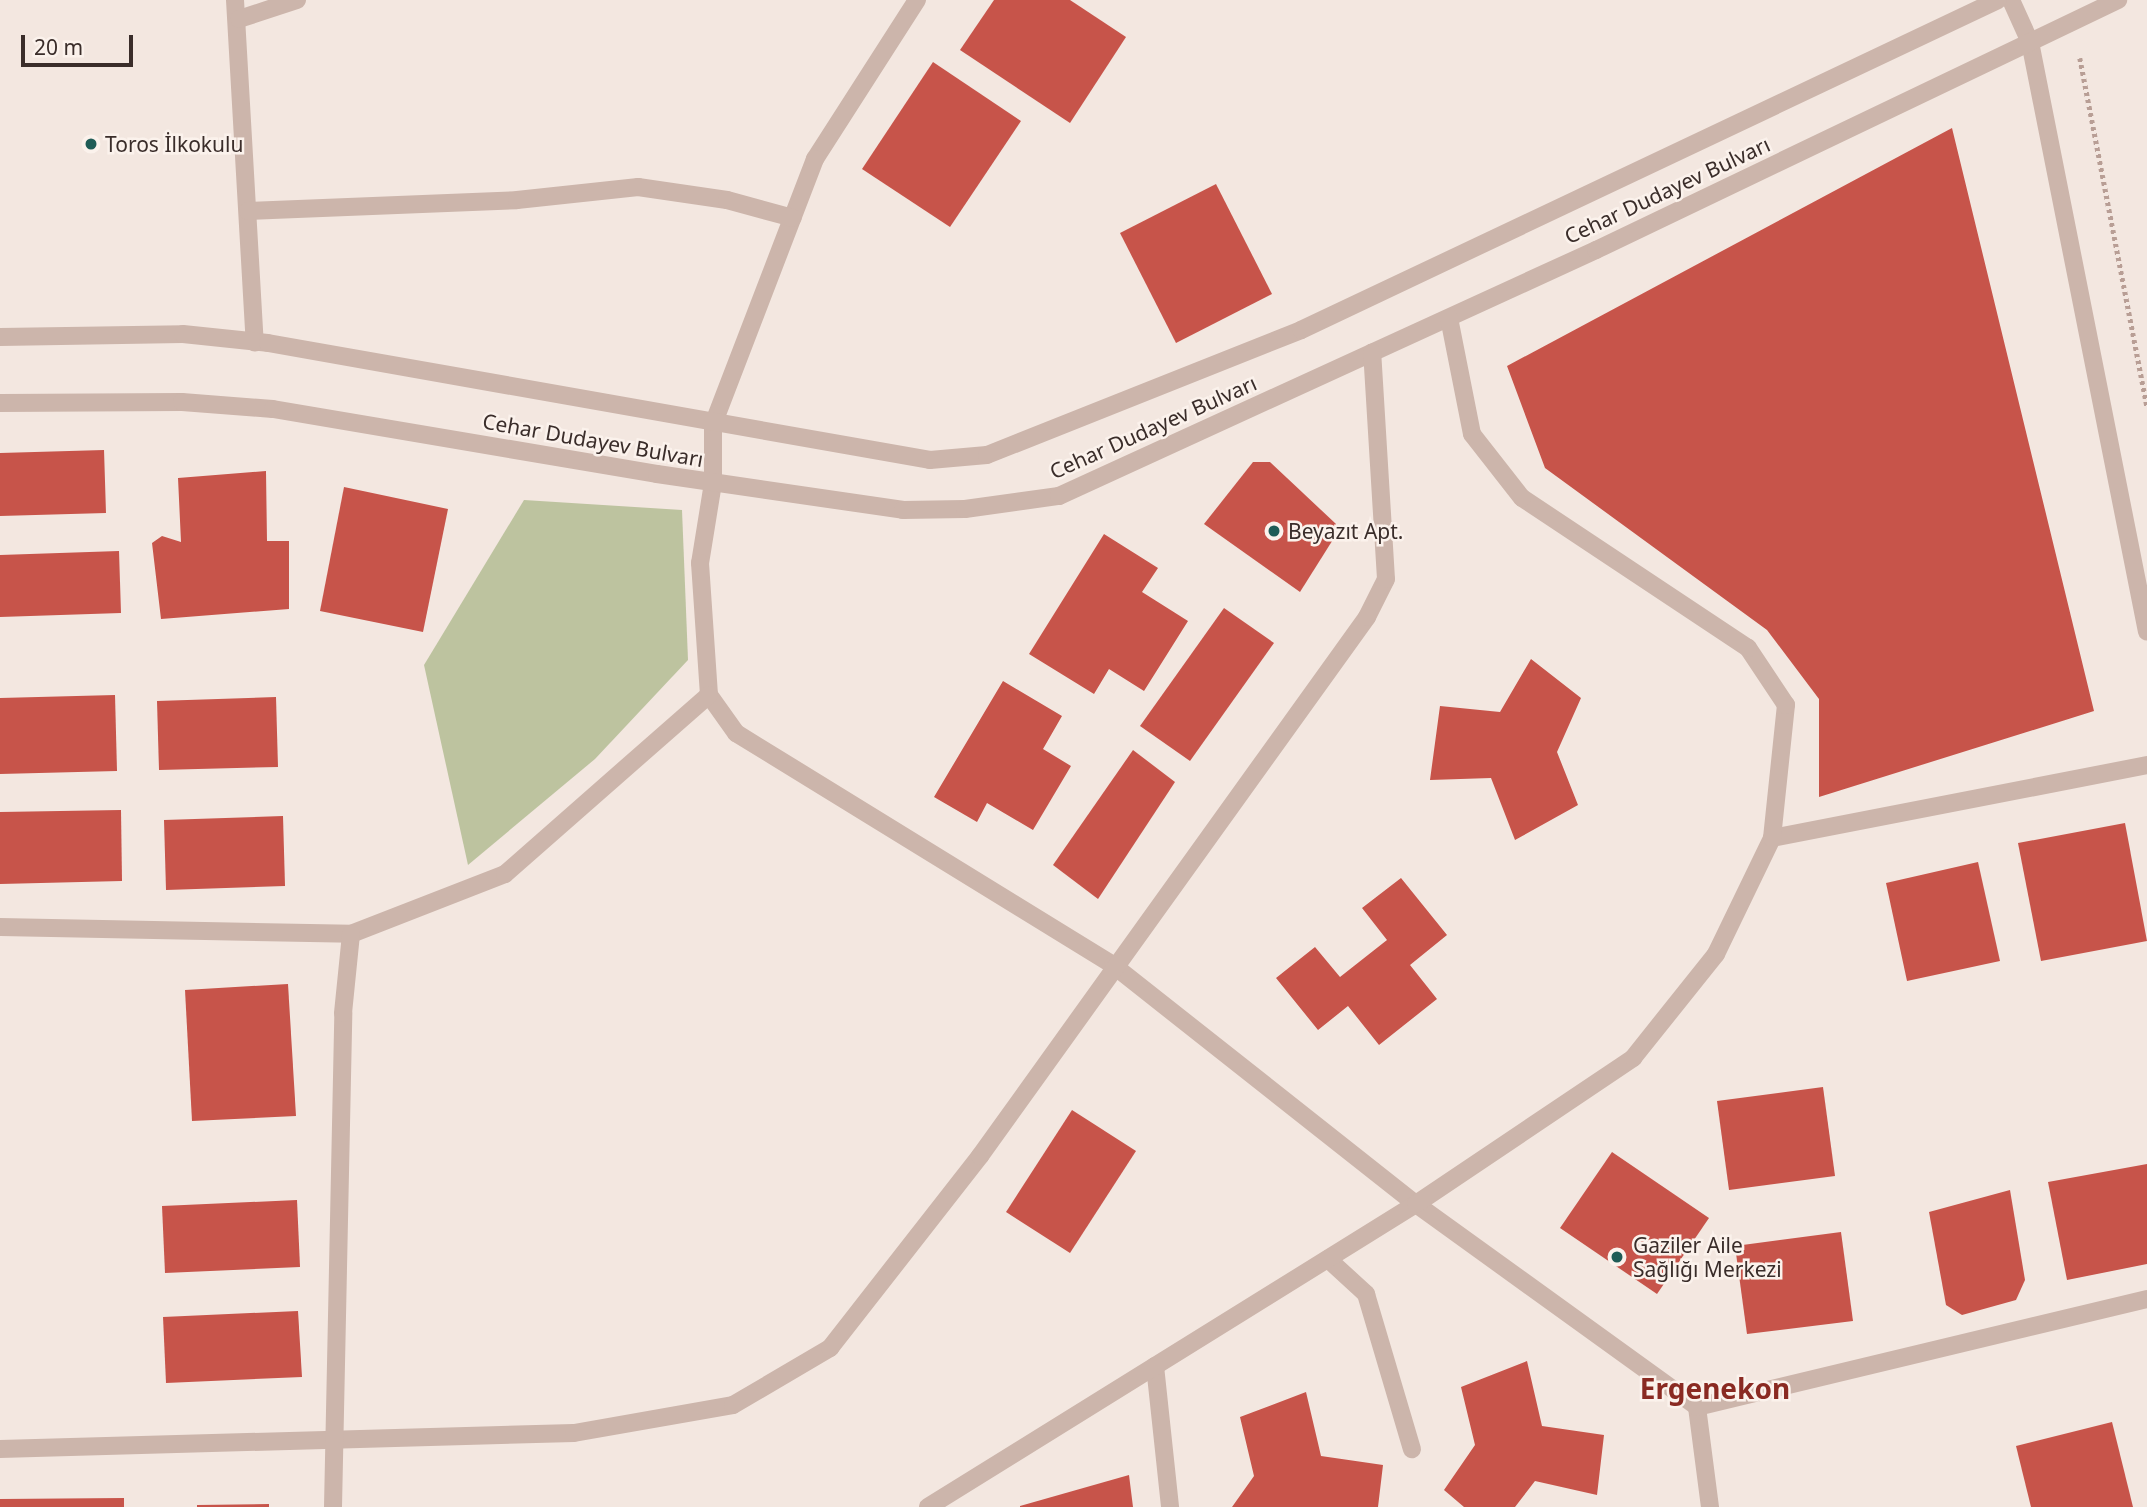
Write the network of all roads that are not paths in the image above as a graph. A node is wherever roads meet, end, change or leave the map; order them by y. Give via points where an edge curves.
1 (236, 0) edge
2 (297, 0) edge
3 (917, 0) edge
4 (1998, 0) edge
5 (2011, 0) edge
6 (2118, 0) edge
7 (239, 19) junction
8 (2030, 42) junction
9 (248, 211) junction
10 (793, 218) junction
11 (1449, 318) junction
12 (0, 337) edge
13 (255, 342) junction
14 (1372, 352) junction
15 (0, 403) edge
16 (713, 425) junction
17 (713, 483) junction
18 (2147, 632) edge
19 (709, 695) junction
20 (2147, 765) edge
21 (1772, 838) junction
22 (0, 927) edge
23 (351, 934) junction
24 (1113, 965) junction
25 (1416, 1204) junction
26 (1328, 1259) junction
27 (2147, 1299) edge
28 (1155, 1366) junction
29 (1697, 1407) junction
30 (334, 1441) junction
31 (0, 1449) edge
32 (1412, 1449) dead end
33 (333, 1507) edge
34 (928, 1507) edge
35 (1170, 1507) edge
36 (1710, 1507) edge

1 - 7 street
2 - 7 street
3 - 10 street via 815,159
4 - 16 street, Cehar Dudayev Bulvarı via 1301,330 987,456 930,460
5 - 8 street
6 - 8 street, Cehar Dudayev Bulvarı
7 - 9 street
8 - 11 street, Cehar Dudayev Bulvarı
8 - 18 street
9 - 10 street via 517,200 638,187 726,200
9 - 13 street
10 - 16 street
11 - 14 street, Cehar Dudayev Bulvarı
11 - 21 street via 1472,434 1522,498 1748,648 1786,705
12 - 13 street, Cehar Dudayev Bulvarı via 183,334
13 - 16 street, Cehar Dudayev Bulvarı
14 - 17 street, Cehar Dudayev Bulvarı via 1059,496 965,509 903,510
14 - 24 street via 1386,579 1367,617
15 - 17 street, Cehar Dudayev Bulvarı via 182,402 273,408
16 - 17 street
17 - 19 street via 700,563
19 - 23 street via 505,874
19 - 24 street via 736,733
20 - 21 street
21 - 25 street via 1716,954 1633,1058
22 - 23 street
23 - 30 street via 343,1013
24 - 25 street
24 - 30 street via 981,1156 830,1348 733,1405 574,1433
25 - 26 street
25 - 29 street
26 - 28 street
26 - 32 street via 1366,1294
27 - 29 street
28 - 34 street
28 - 35 street
29 - 36 street
30 - 31 street
30 - 33 street

